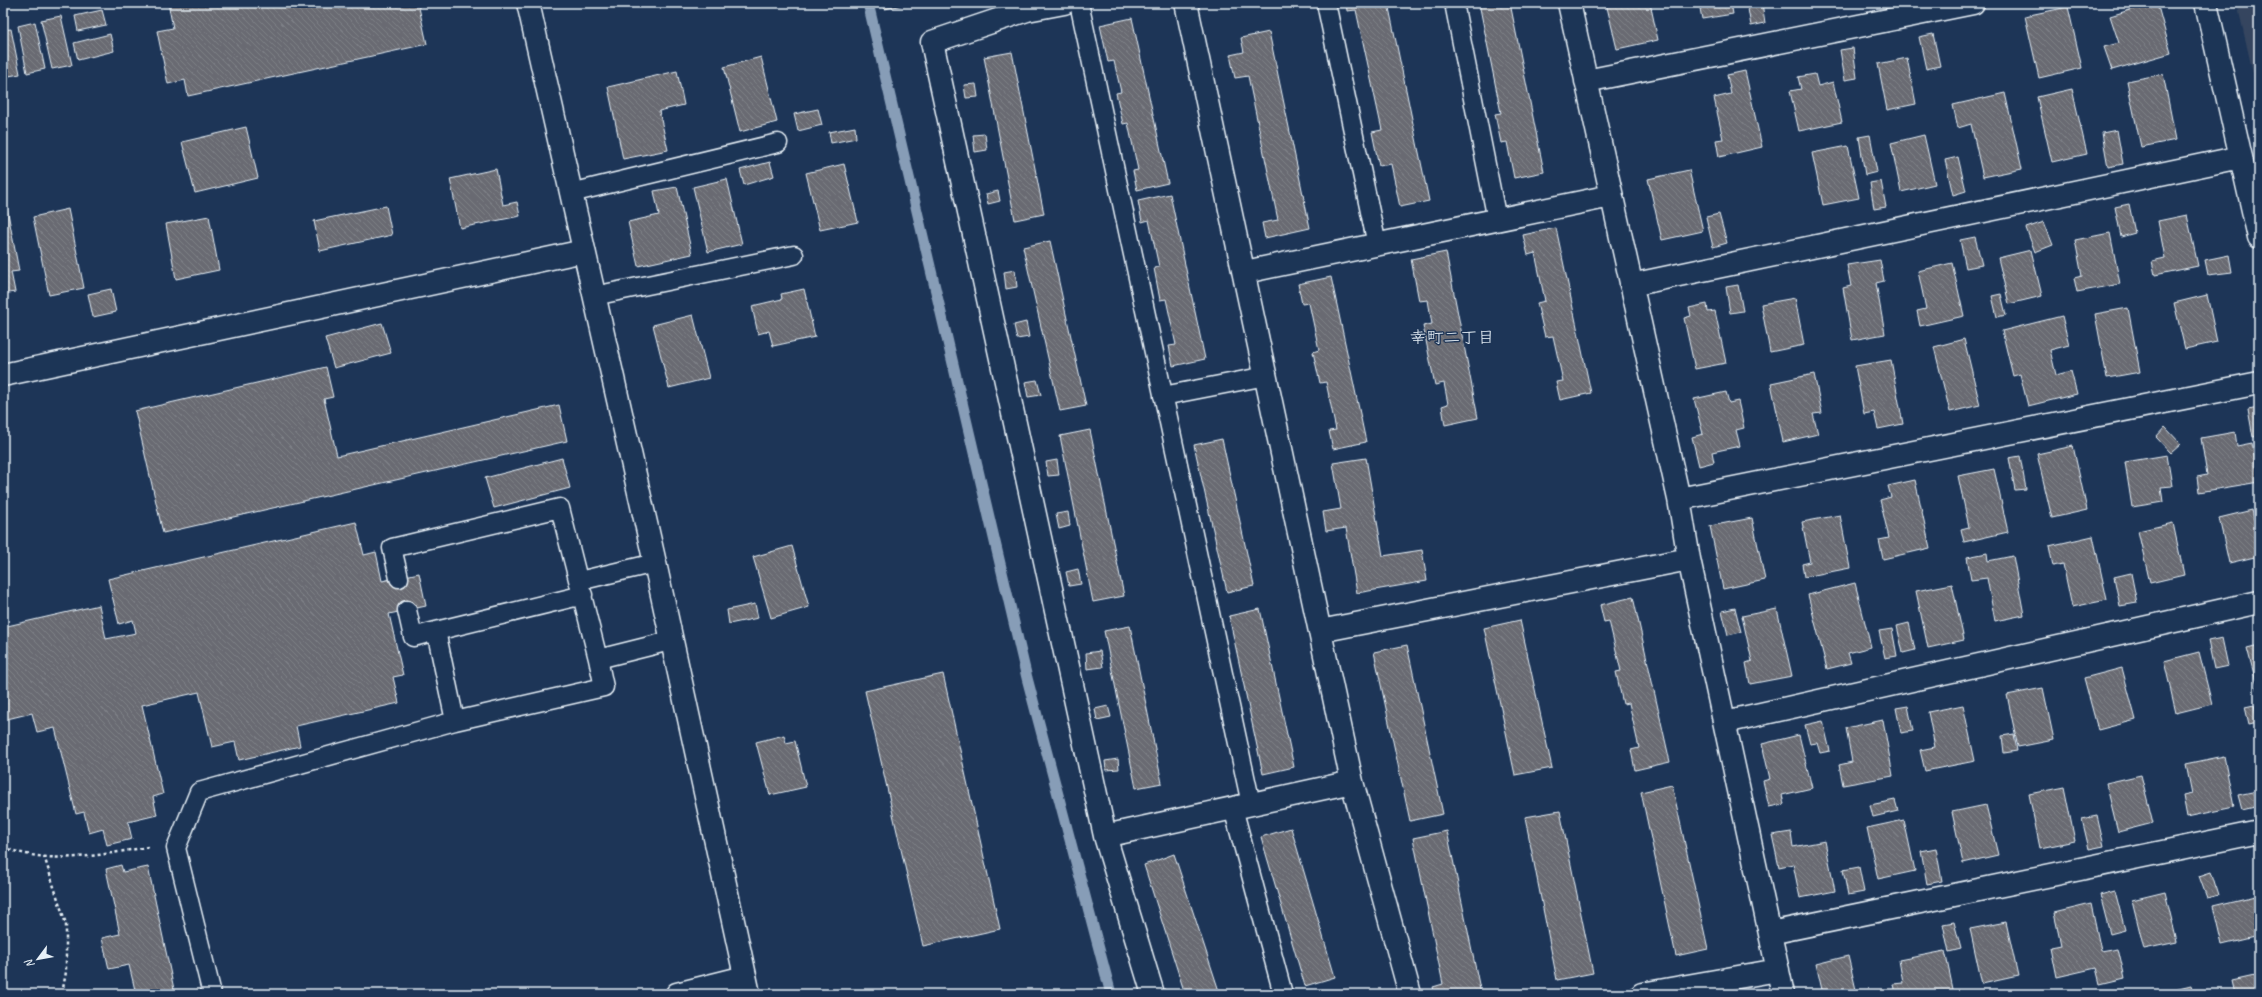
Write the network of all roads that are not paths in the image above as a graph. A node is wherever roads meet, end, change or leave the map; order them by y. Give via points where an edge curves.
1 (528, 3) edge
2 (1064, 3) edge
3 (1079, 3) edge
4 (1186, 3) edge
5 (1326, 3) edge
6 (1454, 3) edge
7 (1570, 3) edge
8 (1973, 3) edge
9 (2206, 3) edge
10 (1026, 7) edge
11 (1586, 81) junction
12 (778, 143) dead end
13 (2241, 157) junction
14 (571, 193) junction
15 (1611, 196) junction
16 (1497, 220) junction
17 (2259, 237) edge
18 (1376, 245) junction
19 (584, 251) junction
20 (794, 255) dead end
21 (1245, 272) junction
22 (1631, 285) junction
23 (594, 296) junction
24 (3, 375) edge
25 (1266, 376) junction
26 (2259, 383) edge
27 (1163, 396) junction
28 (1679, 499) junction
29 (1690, 559) junction
30 (655, 563) junction
31 (399, 578) dead end
32 (581, 588) junction
33 (2259, 602) edge
34 (407, 610) dead end
35 (436, 631) junction
36 (1320, 631) junction
37 (670, 641) junction
38 (598, 658) junction
39 (455, 721) junction
40 (1725, 722) junction
41 (1352, 782) junction
42 (1242, 806) junction
43 (2259, 832) edge
44 (1105, 836) junction
45 (1770, 933) junction
46 (1778, 970) junction
47 (747, 986) edge
48 (1670, 992) edge
49 (212, 994) edge
50 (676, 994) edge
51 (1153, 994) edge
52 (1283, 994) edge
53 (1410, 994) edge
54 (1642, 994) edge
55 (1783, 994) edge

1 - 14 street
2 - 10 street
3 - 27 lane
4 - 21 street
5 - 18 lane
6 - 16 lane
7 - 11 street
8 - 11 street
9 - 13 street
10 - 44 street via 932,42
11 - 15 street
12 - 14 lane
13 - 17 street
13 - 22 street
14 - 19 street
15 - 16 street
15 - 22 street
16 - 18 street
18 - 21 street
19 - 23 street
19 - 24 street
20 - 23 lane
21 - 25 street
22 - 28 street
23 - 30 street
25 - 27 lane
25 - 36 street
26 - 28 street
27 - 42 lane
28 - 29 street
29 - 36 street
29 - 40 street
30 - 32 lane
30 - 37 street
31 - 32 lane via 392,548 560,508
32 - 35 lane
32 - 38 lane
33 - 40 street
34 - 35 lane via 414,637
35 - 39 lane
36 - 41 street
37 - 38 lane
37 - 47 street
38 - 39 lane via 604,687
39 - 49 lane via 199,792 176,848
40 - 45 street
41 - 42 street
41 - 53 street
42 - 44 street
42 - 52 lane
43 - 45 street
44 - 51 street
45 - 46 street
46 - 48 street
46 - 55 street
47 - 50 street
48 - 54 street

